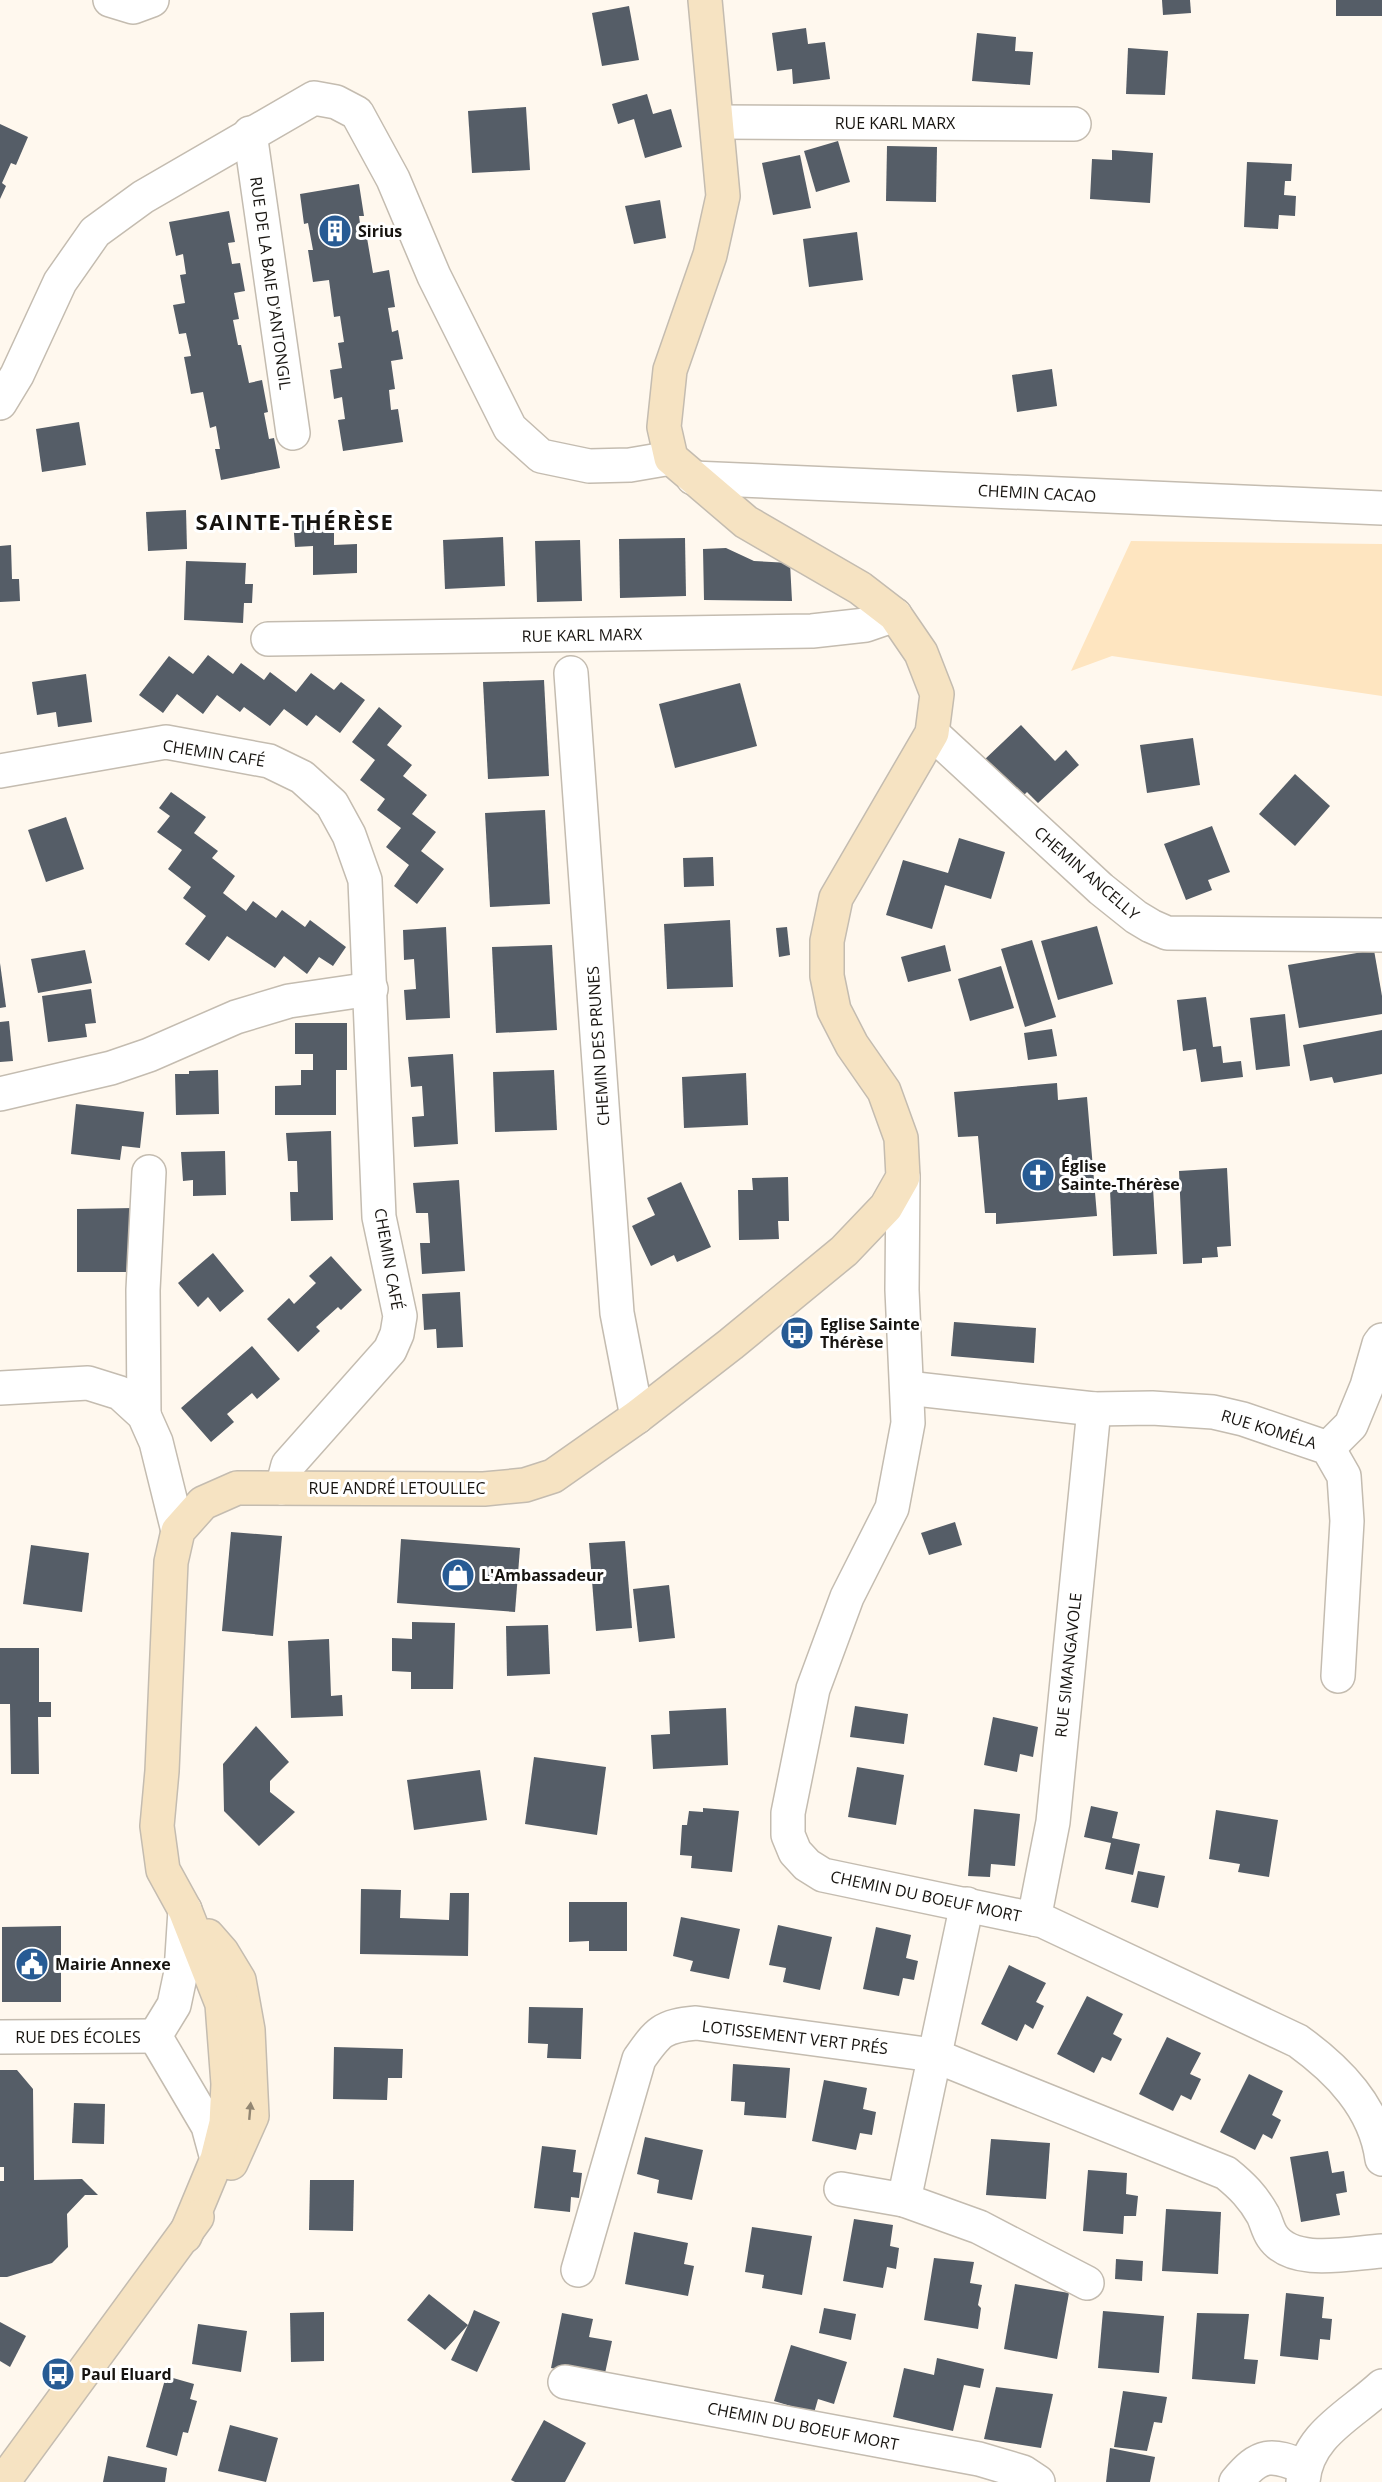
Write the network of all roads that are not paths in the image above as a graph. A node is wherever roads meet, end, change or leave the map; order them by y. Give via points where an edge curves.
1 (110, 0) edge
2 (152, 0) edge
3 (705, 0) edge
4 (717, 122) junction
5 (1074, 124) dead end
6 (250, 133) junction
7 (0, 403) edge
8 (293, 434) dead end
9 (682, 468) junction
10 (1382, 508) edge
11 (895, 615) junction
12 (268, 639) dead end
13 (571, 673) dead end
14 (932, 733) junction
15 (0, 771) edge
16 (1382, 935) edge
17 (371, 989) junction
18 (0, 1094) edge
19 (149, 1172) dead end
20 (903, 1177) junction
21 (1382, 1340) edge
22 (0, 1388) edge
23 (907, 1388) junction
24 (1094, 1409) junction
25 (144, 1415) junction
26 (637, 1417) junction
27 (1328, 1448) junction
28 (282, 1488) junction
29 (178, 1531) junction
30 (1338, 1676) dead end
31 (967, 1904) junction
32 (185, 1910) junction
33 (1034, 1919) junction
34 (222, 2004) junction
35 (174, 2005) junction
36 (248, 2030) junction
37 (155, 2036) junction
38 (0, 2037) edge
39 (933, 2055) junction
40 (239, 2078) junction
41 (183, 2086) junction
42 (217, 2159) junction
43 (1382, 2159) edge
44 (841, 2189) dead end
45 (904, 2200) junction
46 (185, 2236) junction
47 (1382, 2251) edge
48 (578, 2270) dead end
49 (1087, 2283) dead end
50 (565, 2382) dead end
51 (1382, 2386) edge
52 (1303, 2475) edge
53 (1237, 2478) edge
54 (3, 2482) edge
55 (1038, 2482) edge

1 - 2 street via 133,7
3 - 4 main road
4 - 5 street, RUE KARL MARX
4 - 9 main road via 723,196 710,255 670,370 664,427
6 - 7 street via 143,196 95,232 60,282
6 - 8 street, RUE DE LA BAIE D'ANTONGIL
6 - 9 street via 314,98 336,102 357,113 393,179 434,276 510,428 541,456 589,466
9 - 10 street, CHEMIN CACAO
9 - 11 main road via 746,522 860,588
11 - 12 street, RUE KARL MARX via 866,625 812,631
11 - 14 main road via 921,653 937,694
13 - 26 street, CHEMIN DES PRUNES via 617,1312
14 - 16 street, CHEMIN ANCELLY via 1101,889 1151,926 1167,933
14 - 20 main road via 836,898 827,941 827,976 834,1010 852,1045 884,1091 902,1138
15 - 17 street, CHEMIN CAFÉ via 166,742 269,761 302,777 332,804 350,835 365,880
17 - 18 street via 289,1001 236,1017 111,1068
17 - 28 street, CHEMIN CAFÉ via 379,1217 400,1316 397,1334 390,1350 288,1465
19 - 25 street via 143,1290
20 - 23 street, CHEMIN DU BOEUF MORT via 902,1290
20 - 26 main road, RUE ANDRÉ LETOULLEC via 886,1207 844,1251
21 - 27 street via 1351,1425
22 - 25 street via 88,1383 120,1393
23 - 24 street, RUE KOMÉLA
23 - 31 street, CHEMIN DU BOEUF MORT via 908,1422 892,1508 847,1597 813,1689 788,1813 788,1835 795,1852 823,1875
24 - 27 street, RUE KOMÉLA via 1213,1412
24 - 33 street, RUE SIMANGAVOLE via 1053,1822
25 - 29 street via 156,1442
26 - 28 main road, RUE ANDRÉ LETOULLEC via 553,1476 525,1485 484,1489
27 - 30 street, RUE KOMÉLA via 1344,1476 1347,1521
28 - 29 main road, RUE ANDRÉ LETOULLEC via 237,1488 203,1503
29 - 32 main road, RUE ANDRÉ LETOULLEC via 171,1562 157,1826 163,1870
31 - 33 street, CHEMIN DU BOEUF MORT
31 - 39 street
32 - 34 main road, RUE ANDRÉ LETOULLEC
32 - 35 street via 181,1971
32 - 36 main road, RUE ANDRÉ LETOULLEC via 222,1952 239,1980
33 - 43 street, CHEMIN DU BOEUF MORT via 1298,2041 1326,2061 1352,2089 1369,2118
34 - 35 street via 196,1998
34 - 36 street
34 - 40 main road, RUE ANDRÉ LETOULLEC
35 - 37 street
36 - 40 main road, RUE ANDRÉ LETOULLEC
37 - 38 street, RUE DES ÉCOLES
37 - 41 street
39 - 45 street
39 - 47 street, LOTISSEMENT VERT PRÉS via 1226,2174 1249,2192 1271,2236 1283,2249 1301,2256
39 - 48 street, LOTISSEMENT VERT PRÉS via 696,2023 674,2025 656,2035 639,2059
40 - 41 street
40 - 42 main road, RUE ANDRÉ LETOULLEC
46 -> 40 main road, RUE ANDRÉ LETOULLEC via 230,2166 252,2116
41 - 42 street via 208,2126
42 - 46 main road, RUE ANDRÉ LETOULLEC
44 - 45 street
45 - 49 street via 979,2227
46 - 54 main road, RUE ANDRÉ LETOULLEC
50 - 55 street, CHEMIN DU BOEUF MORT via 979,2459 1023,2472
51 - 52 street via 1327,2431 1313,2447
52 - 53 street via 1280,2457 1261,2459

